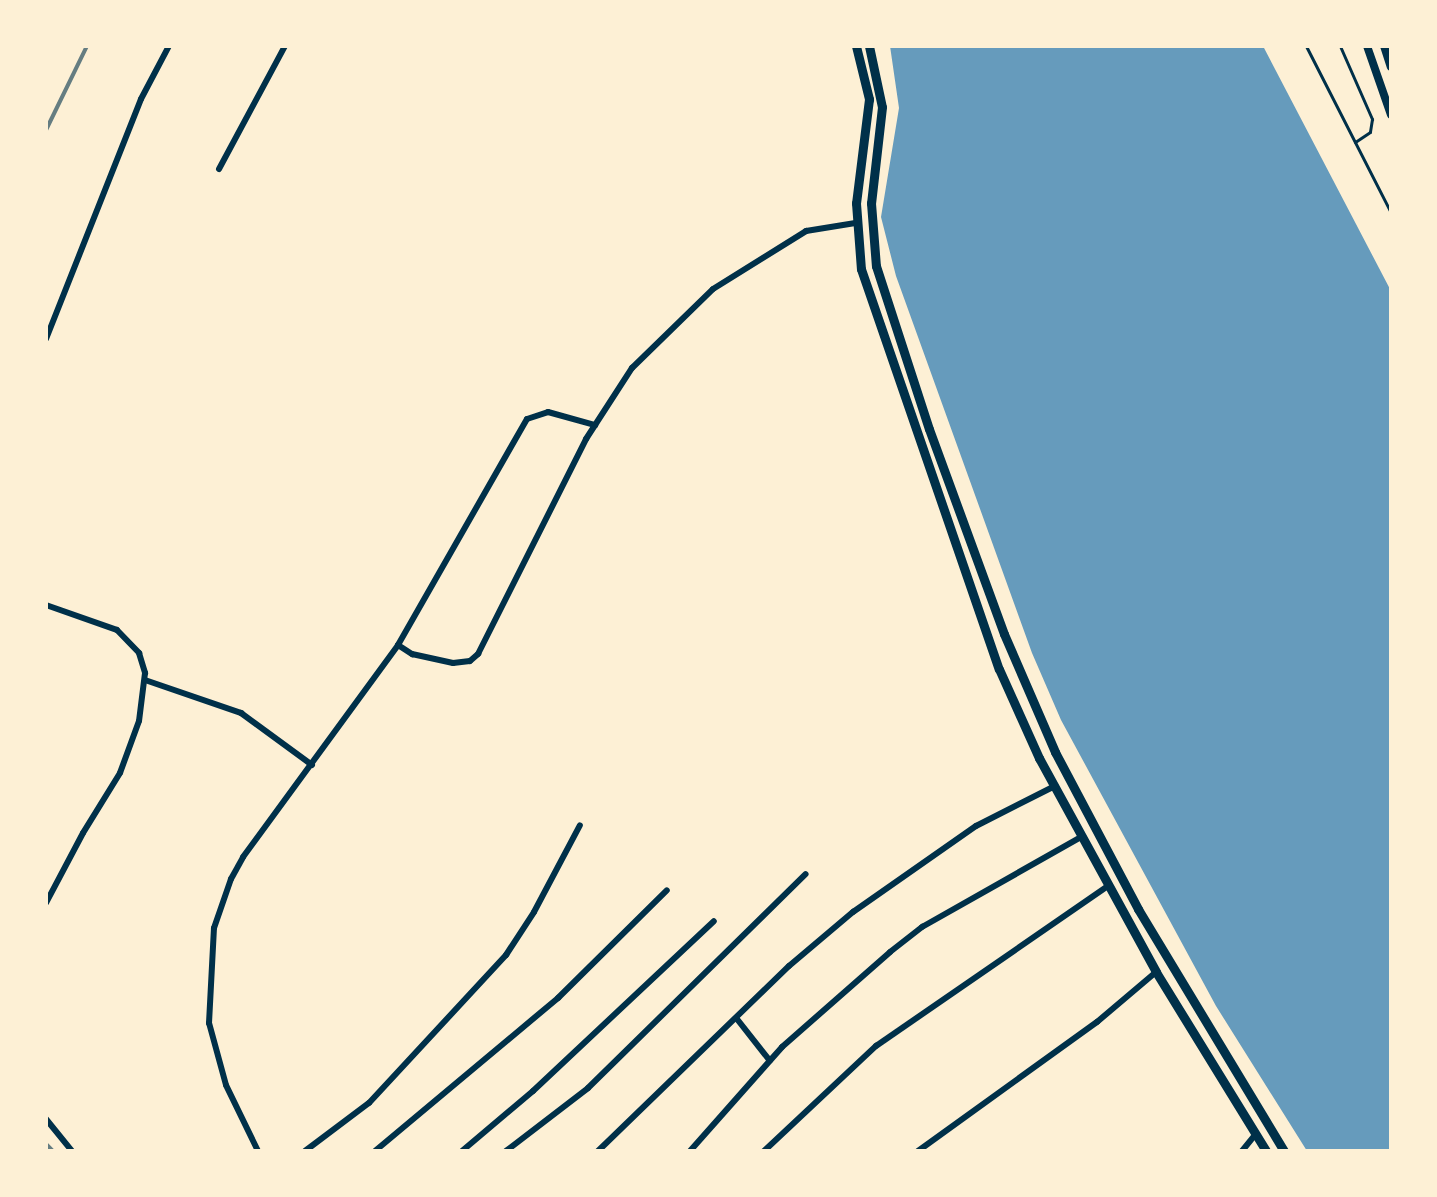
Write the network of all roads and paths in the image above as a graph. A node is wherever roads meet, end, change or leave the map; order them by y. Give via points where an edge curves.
1 (169, 46) edge
2 (285, 46) edge
3 (856, 46) edge
4 (869, 46) edge
5 (1306, 46) edge
6 (1340, 46) edge
7 (1367, 46) edge
8 (1385, 47) edge
9 (1391, 67) edge
10 (1391, 115) edge
11 (1355, 142) junction
12 (219, 169) dead end
13 (1391, 213) edge
14 (855, 223) junction
15 (46, 339) edge
16 (595, 425) junction
17 (929, 429) junction
18 (915, 432) junction
19 (46, 605) edge
20 (398, 645) junction
21 (145, 680) junction
22 (312, 765) junction
23 (1055, 786) junction
24 (580, 825) dead end
25 (1083, 836) junction
26 (806, 874) dead end
27 (1109, 885) junction
28 (667, 890) dead end
29 (46, 903) edge
30 (714, 921) dead end
31 (1156, 972) junction
32 (737, 1019) junction
33 (770, 1061) junction
34 (46, 1119) edge
35 (1256, 1134) junction
36 (72, 1151) edge
37 (258, 1151) edge
38 (305, 1151) edge
39 (375, 1151) edge
40 (462, 1151) edge
41 (506, 1151) edge
42 (598, 1151) edge
43 (690, 1151) edge
44 (764, 1151) edge
45 (918, 1151) edge
46 (1242, 1151) edge
47 (1266, 1151) edge
48 (1284, 1151) edge

1 - 15 street via 141,99
2 - 12 street
3 - 14 main road via 869,117
4 - 17 main road via 882,107 871,203 873,250
5 - 11 lane
6 - 11 lane via 1372,119 1370,132
7 - 10 street
8 - 9 street
11 - 13 lane
14 - 16 street via 806,231 713,289 632,368
14 - 18 main road via 865,284
16 - 20 street via 548,412 527,419
16 - 20 street via 478,654 453,663 412,654
17 - 18 main road
17 - 48 main road via 1015,664 1055,752 1170,967
18 - 23 main road via 999,669
19 - 21 street via 117,630 139,653
20 - 22 street
21 - 22 street via 241,713
21 - 29 street via 139,721 120,773
22 - 37 street via 243,857 214,928 209,1023 226,1085
23 - 25 main road
23 - 32 street via 976,826 913,868 789,966
24 - 38 street via 506,955 369,1103
25 - 27 main road
25 - 33 street via 922,927 850,985
26 - 41 street via 588,1088
27 - 31 main road
27 - 44 street via 876,1046
28 - 39 street via 558,998
30 - 40 street
31 - 35 main road
31 - 45 street via 1097,1022
32 - 33 street
32 - 42 street
33 - 43 street
34 - 36 street
35 - 46 street
35 - 47 main road

